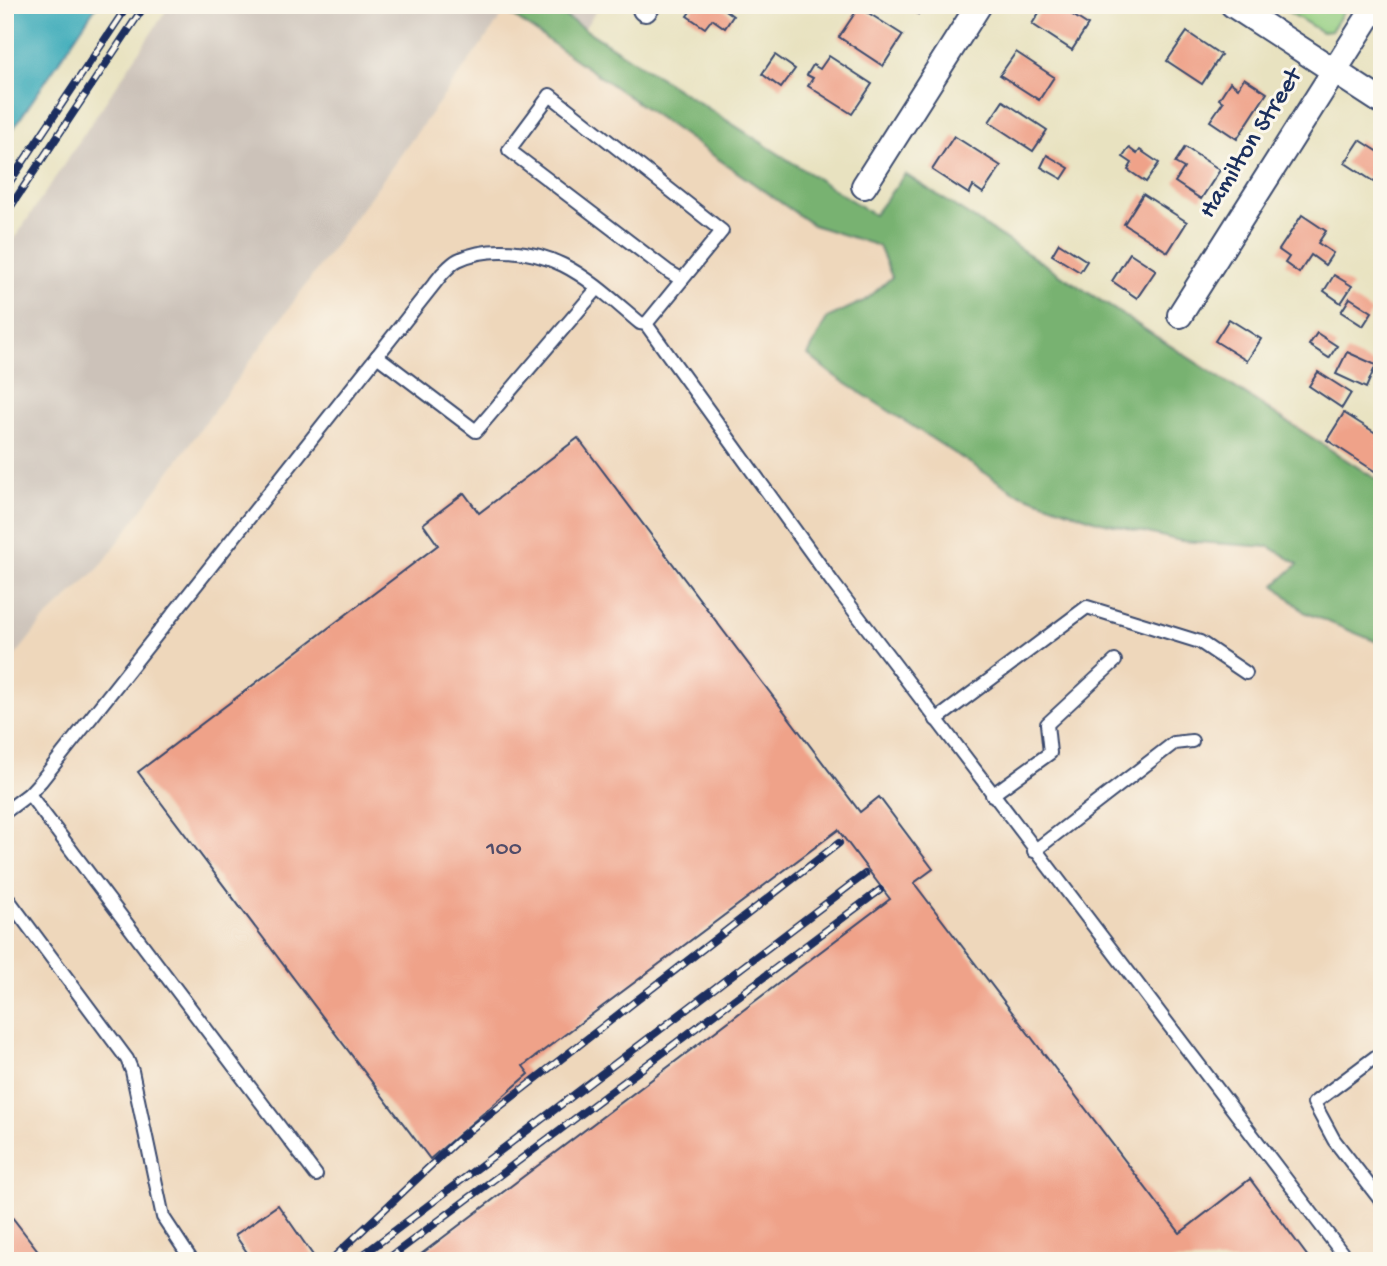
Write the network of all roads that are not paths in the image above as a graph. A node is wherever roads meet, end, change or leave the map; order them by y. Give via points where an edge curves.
1 (979, 5) edge
2 (1233, 5) edge
3 (1376, 5) edge
4 (1334, 70) junction
5 (1382, 102) edge
6 (864, 186) dead end
7 (681, 279) junction
8 (597, 289) junction
9 (1180, 315) dead end
10 (646, 324) junction
11 (377, 356) junction
12 (1115, 662) dead end
13 (1246, 673) dead end
14 (936, 720) junction
15 (1192, 741) dead end
16 (29, 794) junction
17 (992, 795) junction
18 (5, 812) edge
19 (1034, 850) junction
20 (5, 895) edge
21 (1382, 1052) edge
22 (316, 1175) dead end
23 (1382, 1202) edge
24 (192, 1261) edge
25 (1348, 1261) edge

1 - 6 street
2 - 4 street
3 - 4 street, Hamilton Street
4 - 5 street
4 - 9 street, Hamilton Street
7 - 7 lane via 722,231 550,95 509,149
7 - 10 lane
8 - 10 lane
8 - 11 lane via 541,256 503,251 471,255 442,274
8 - 11 lane via 476,430
10 - 14 lane
11 - 16 lane
12 - 17 lane via 1047,724 1050,754
13 - 14 lane via 1200,642 1087,607
14 - 17 lane
15 - 19 lane via 1174,743
16 - 18 lane
16 - 22 lane
17 - 19 lane
19 - 25 lane
20 - 24 lane via 127,1059 163,1217
21 - 23 lane via 1314,1103 1334,1140

